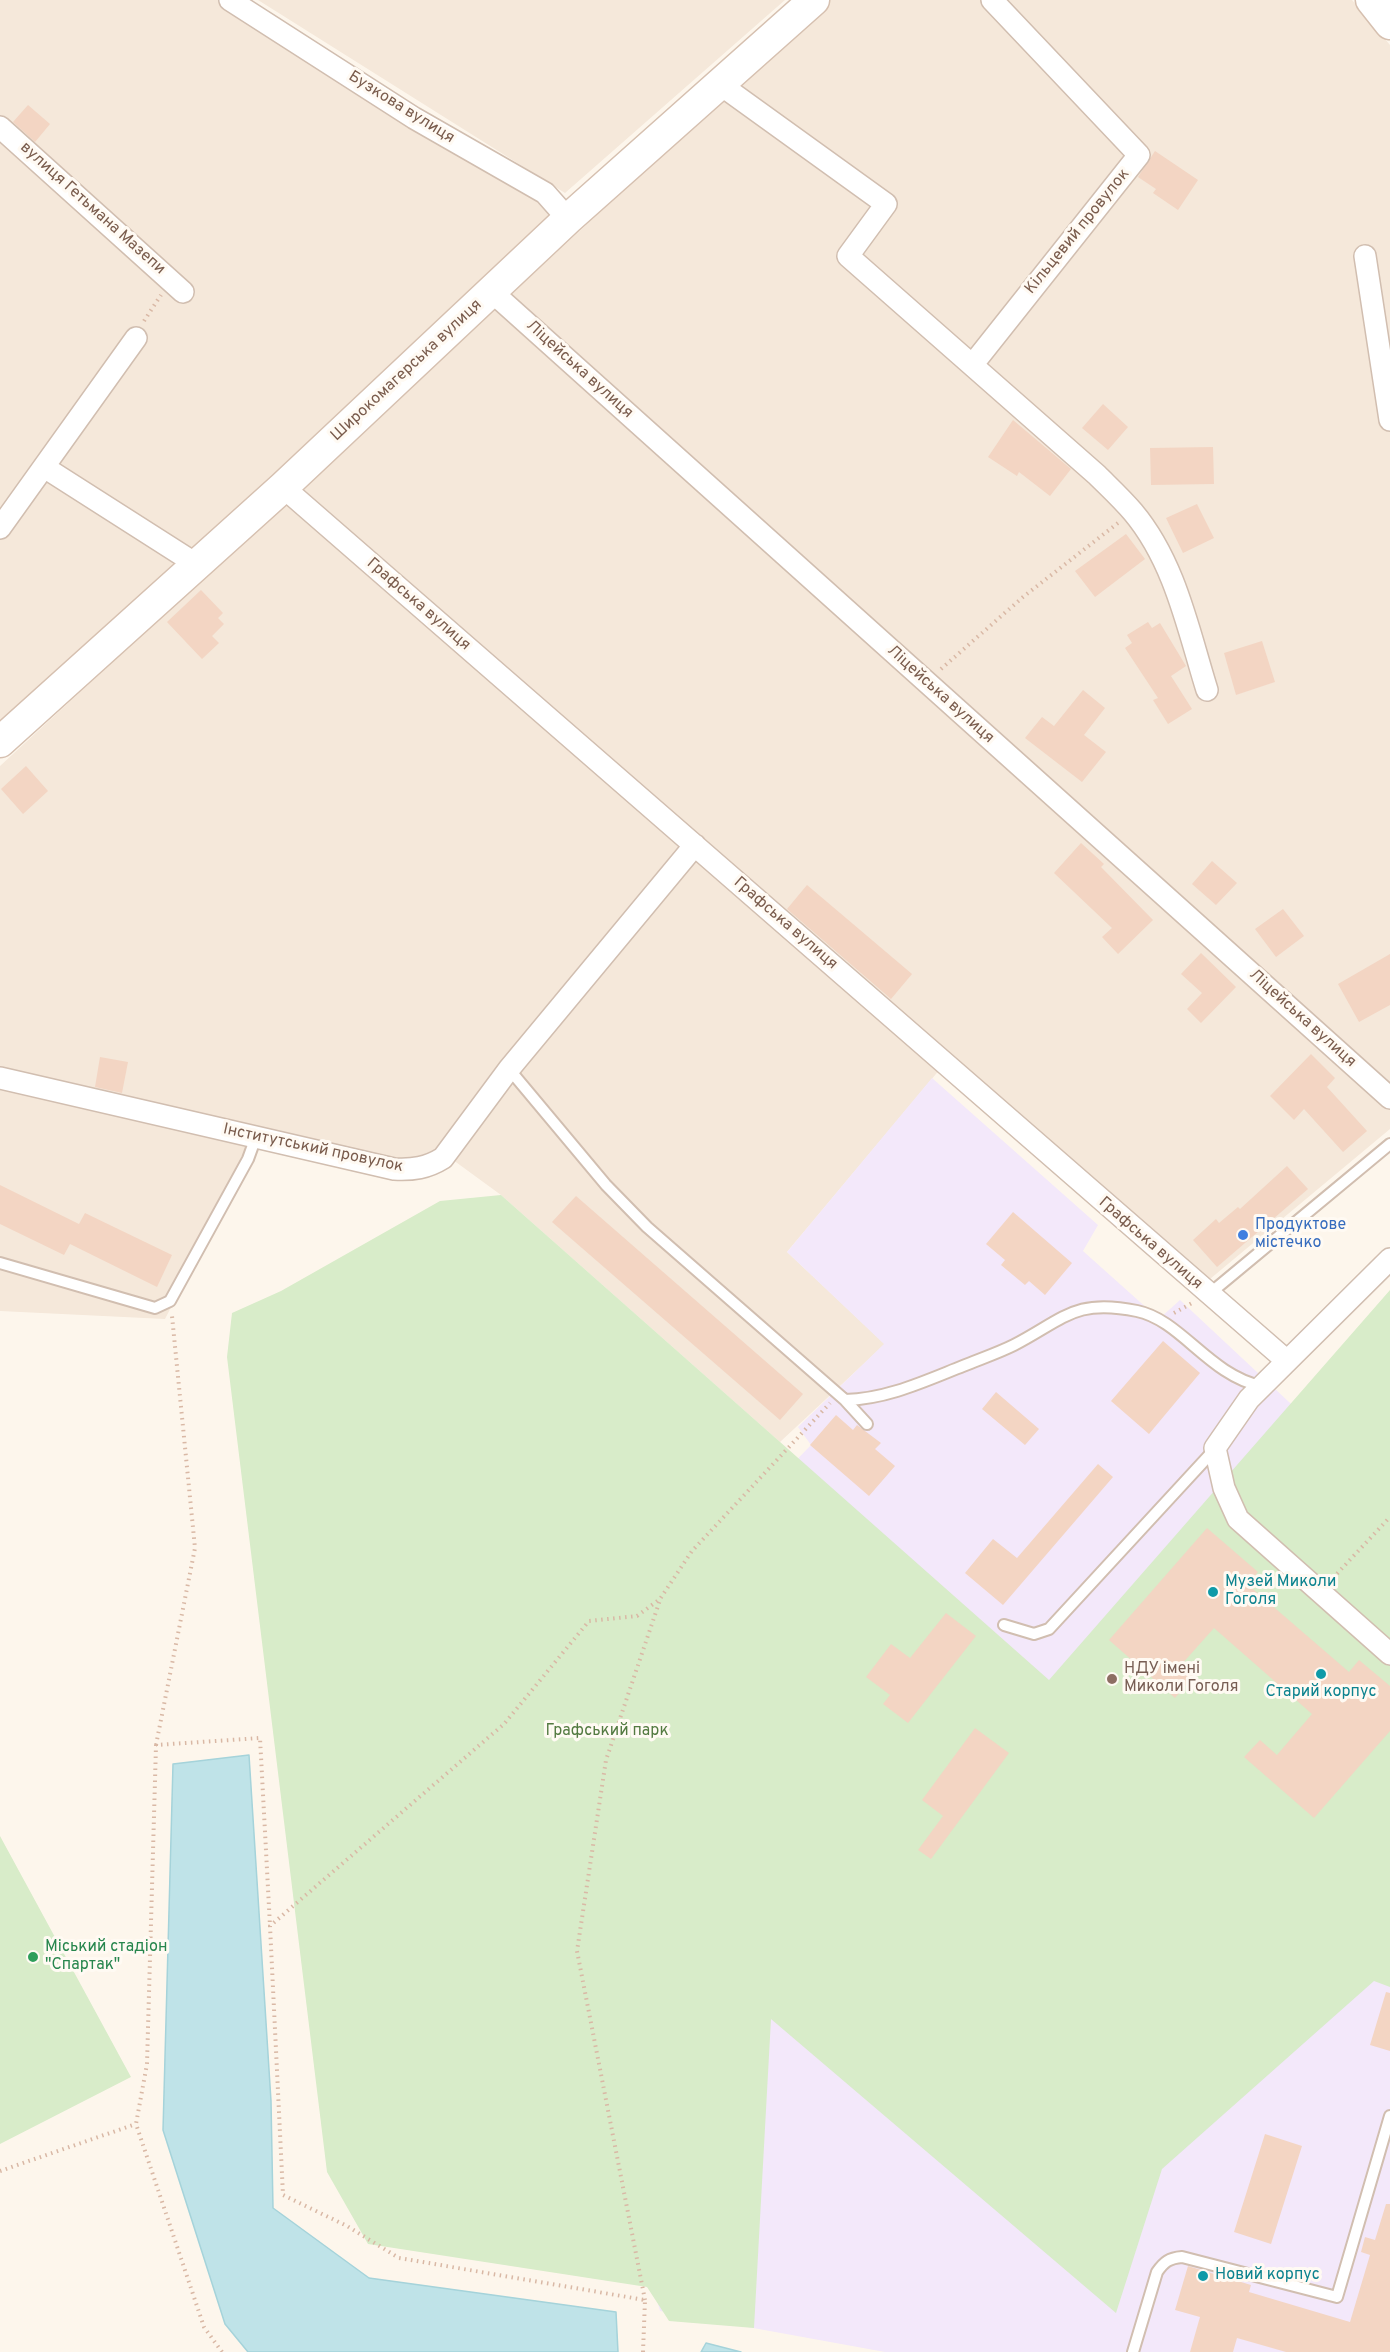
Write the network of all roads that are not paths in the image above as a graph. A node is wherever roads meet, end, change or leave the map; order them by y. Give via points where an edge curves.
1 (230, 0) edge
2 (814, 0) edge
3 (992, 0) edge
4 (1371, 0) edge
5 (1390, 24) edge
6 (721, 85) junction
7 (0, 127) edge
8 (568, 219) junction
9 (1365, 256) dead end
10 (178, 287) road end
11 (492, 291) junction
12 (136, 338) road end
13 (973, 364) junction
14 (1390, 420) edge
15 (44, 467) junction
16 (283, 487) junction
17 (0, 528) edge
18 (196, 564) junction
19 (1207, 690) dead end
20 (0, 742) edge
21 (695, 844) junction
22 (509, 1069) junction
23 (0, 1078) edge
24 (1390, 1098) edge
25 (256, 1137) junction
26 (1390, 1144) edge
27 (1390, 1259) edge
28 (0, 1263) edge
29 (1208, 1295) junction
30 (1287, 1361) junction
31 (1261, 1386) junction
32 (842, 1397) junction
33 (867, 1424) dead end
34 (1215, 1449) junction
35 (1004, 1624) dead end
36 (1390, 1654) edge
37 (1390, 2116) edge
38 (1133, 2352) edge

1 - 8 street, Бузкова вулиця via 414,118 545,193
2 - 6 street, Широкомагерська вулиця
3 - 13 street, Кільцевий провулок via 1140,155
4 - 5 street
6 - 8 street, Широкомагерська вулиця
6 - 13 street via 886,204 848,256
7 - 10 street, вулиця Гетьмана Мазепи
8 - 11 street, Широкомагерська вулиця
9 - 14 street
11 - 16 street, Широкомагерська вулиця
11 - 24 street, Ліцейська вулиця
12 - 15 street
13 - 19 street via 1133,512 1173,579
15 - 17 street
15 - 18 street
16 - 18 street, Широкомагерська вулиця
16 - 21 street, Графська вулиця
18 - 20 street, Широкомагерська вулиця
21 - 22 street, Інститутський провулок
21 - 29 street, Графська вулиця
22 - 25 street, Інститутський провулок via 443,1158 430,1166 394,1169
22 - 32 lane via 606,1185 639,1218
23 - 25 street, Інститутський провулок
25 - 28 lane via 248,1159 170,1301 163,1306 155,1308
26 - 29 lane
27 - 30 street
29 - 30 street, Графська вулиця
30 - 31 street
31 - 32 lane via 1243,1382 1220,1368 1160,1320 1139,1311 1084,1308 1066,1314 1012,1346 920,1383 870,1399
31 - 34 street
32 - 33 lane
34 - 35 lane via 1049,1629 1034,1634
34 - 36 street via 1224,1488 1238,1519
37 - 38 lane via 1337,2297 1173,2257 1157,2272

